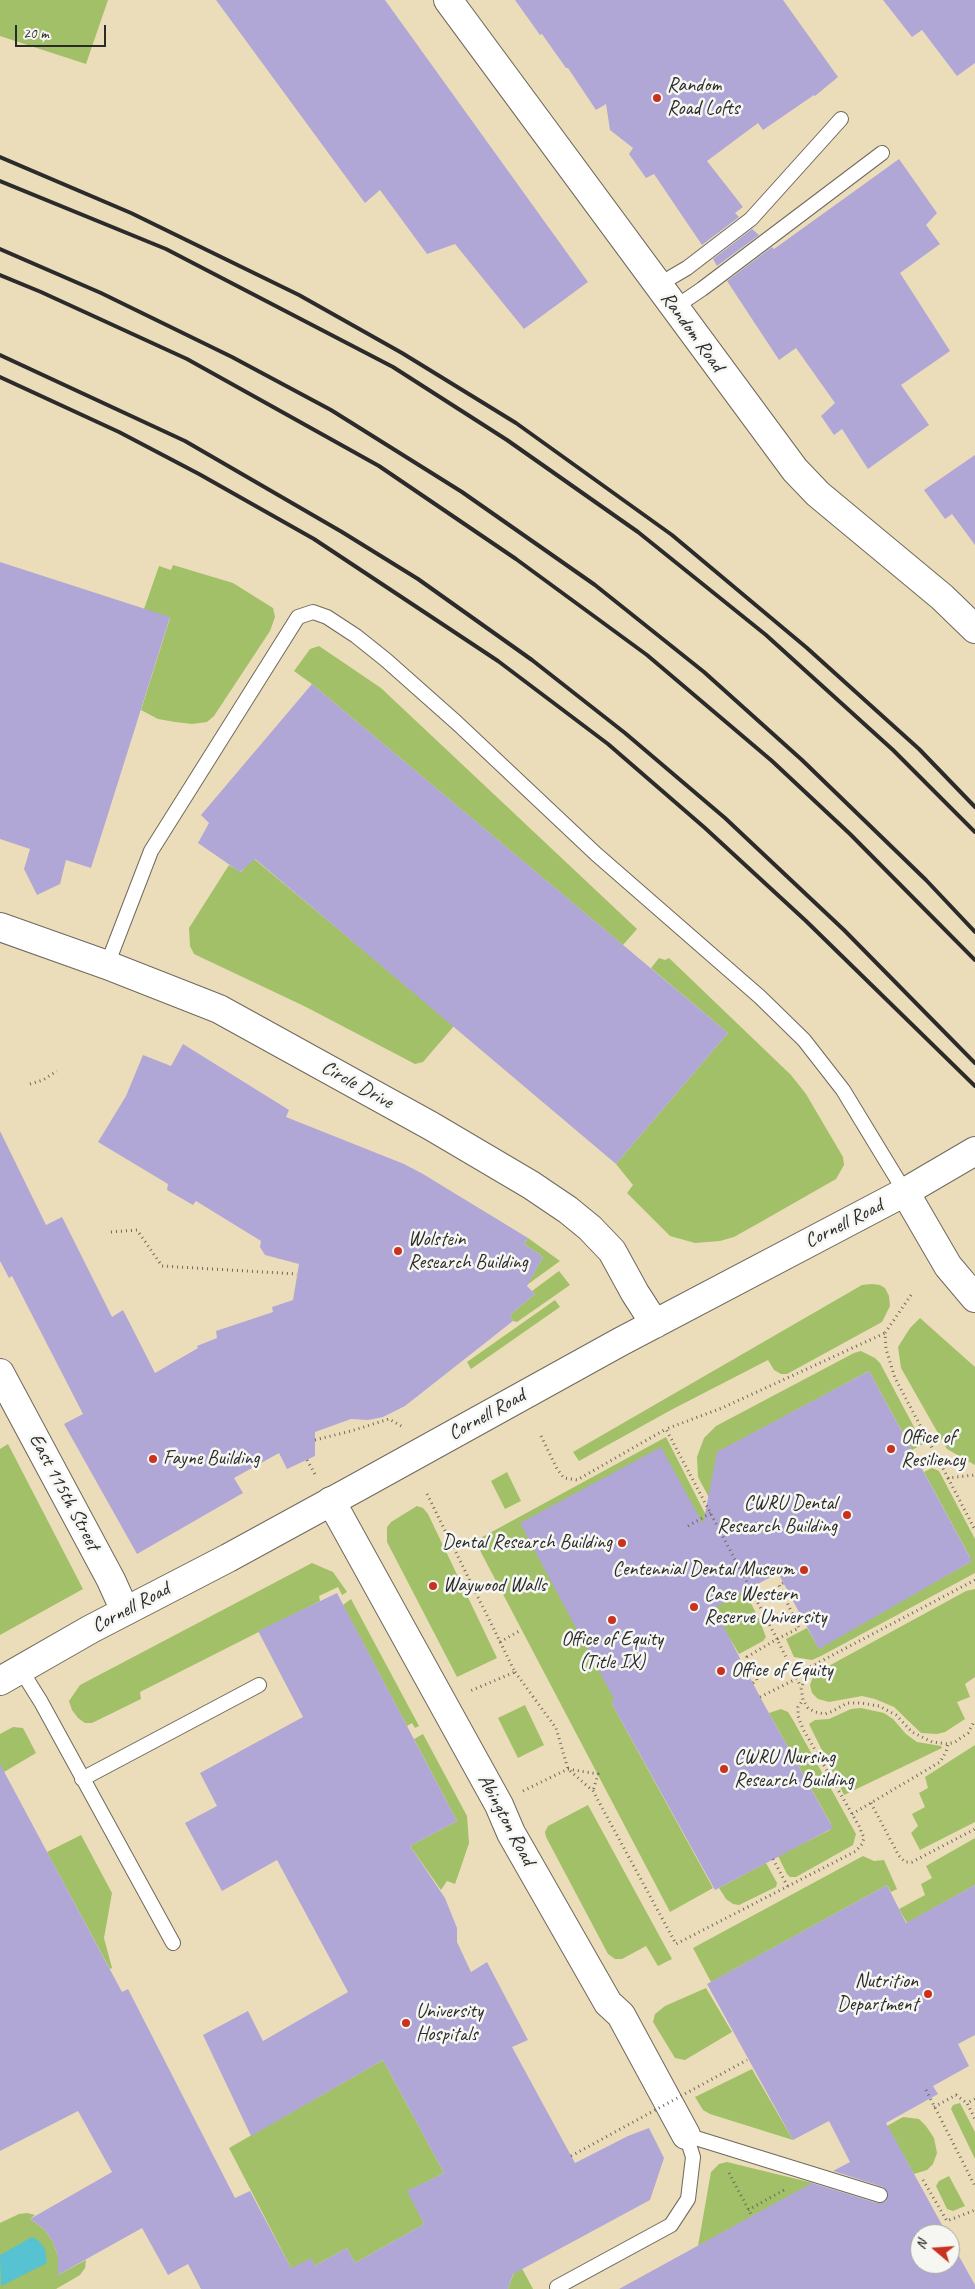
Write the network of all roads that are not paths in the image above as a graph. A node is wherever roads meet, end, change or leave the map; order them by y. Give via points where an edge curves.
1 (448, 0) edge
2 (841, 120) dead end
3 (882, 153) dead end
4 (658, 285) junction
5 (674, 308) junction
6 (975, 629) edge
7 (0, 927) edge
8 (108, 965) junction
9 (975, 1151) edge
10 (905, 1192) junction
11 (975, 1298) edge
12 (655, 1324) junction
13 (0, 1373) edge
14 (331, 1501) junction
15 (125, 1611) junction
16 (11, 1675) edge
17 (259, 1685) dead end
18 (82, 1779) junction
19 (173, 1943) dead end
20 (686, 2135) junction
21 (880, 2195) dead end
22 (557, 2287) dead end

1 - 4 street, Random Road
2 - 4 lane via 750,219 687,268
3 - 5 lane
4 - 5 street, Random Road
5 - 6 street, Random Road via 762,427 812,488 942,597
7 - 8 street, Circle Drive
8 - 10 lane via 151,851 298,617 312,612 356,636 386,660 804,1040 843,1090
8 - 12 street, Circle Drive via 219,1009 531,1185 568,1210 612,1251
9 - 10 street, Cornell Road
10 - 11 street via 948,1266
10 - 12 street, Cornell Road
12 - 14 street, Cornell Road
13 - 15 street, East 115th Street via 112,1580
14 - 15 street, Cornell Road
14 - 20 street, Abington Road via 511,1833 608,2002 621,2015
15 - 16 street, Cornell Road
16 - 18 lane via 41,1702
17 - 18 lane
18 - 19 lane
20 - 21 lane
20 - 22 lane via 693,2157 688,2198 671,2225

